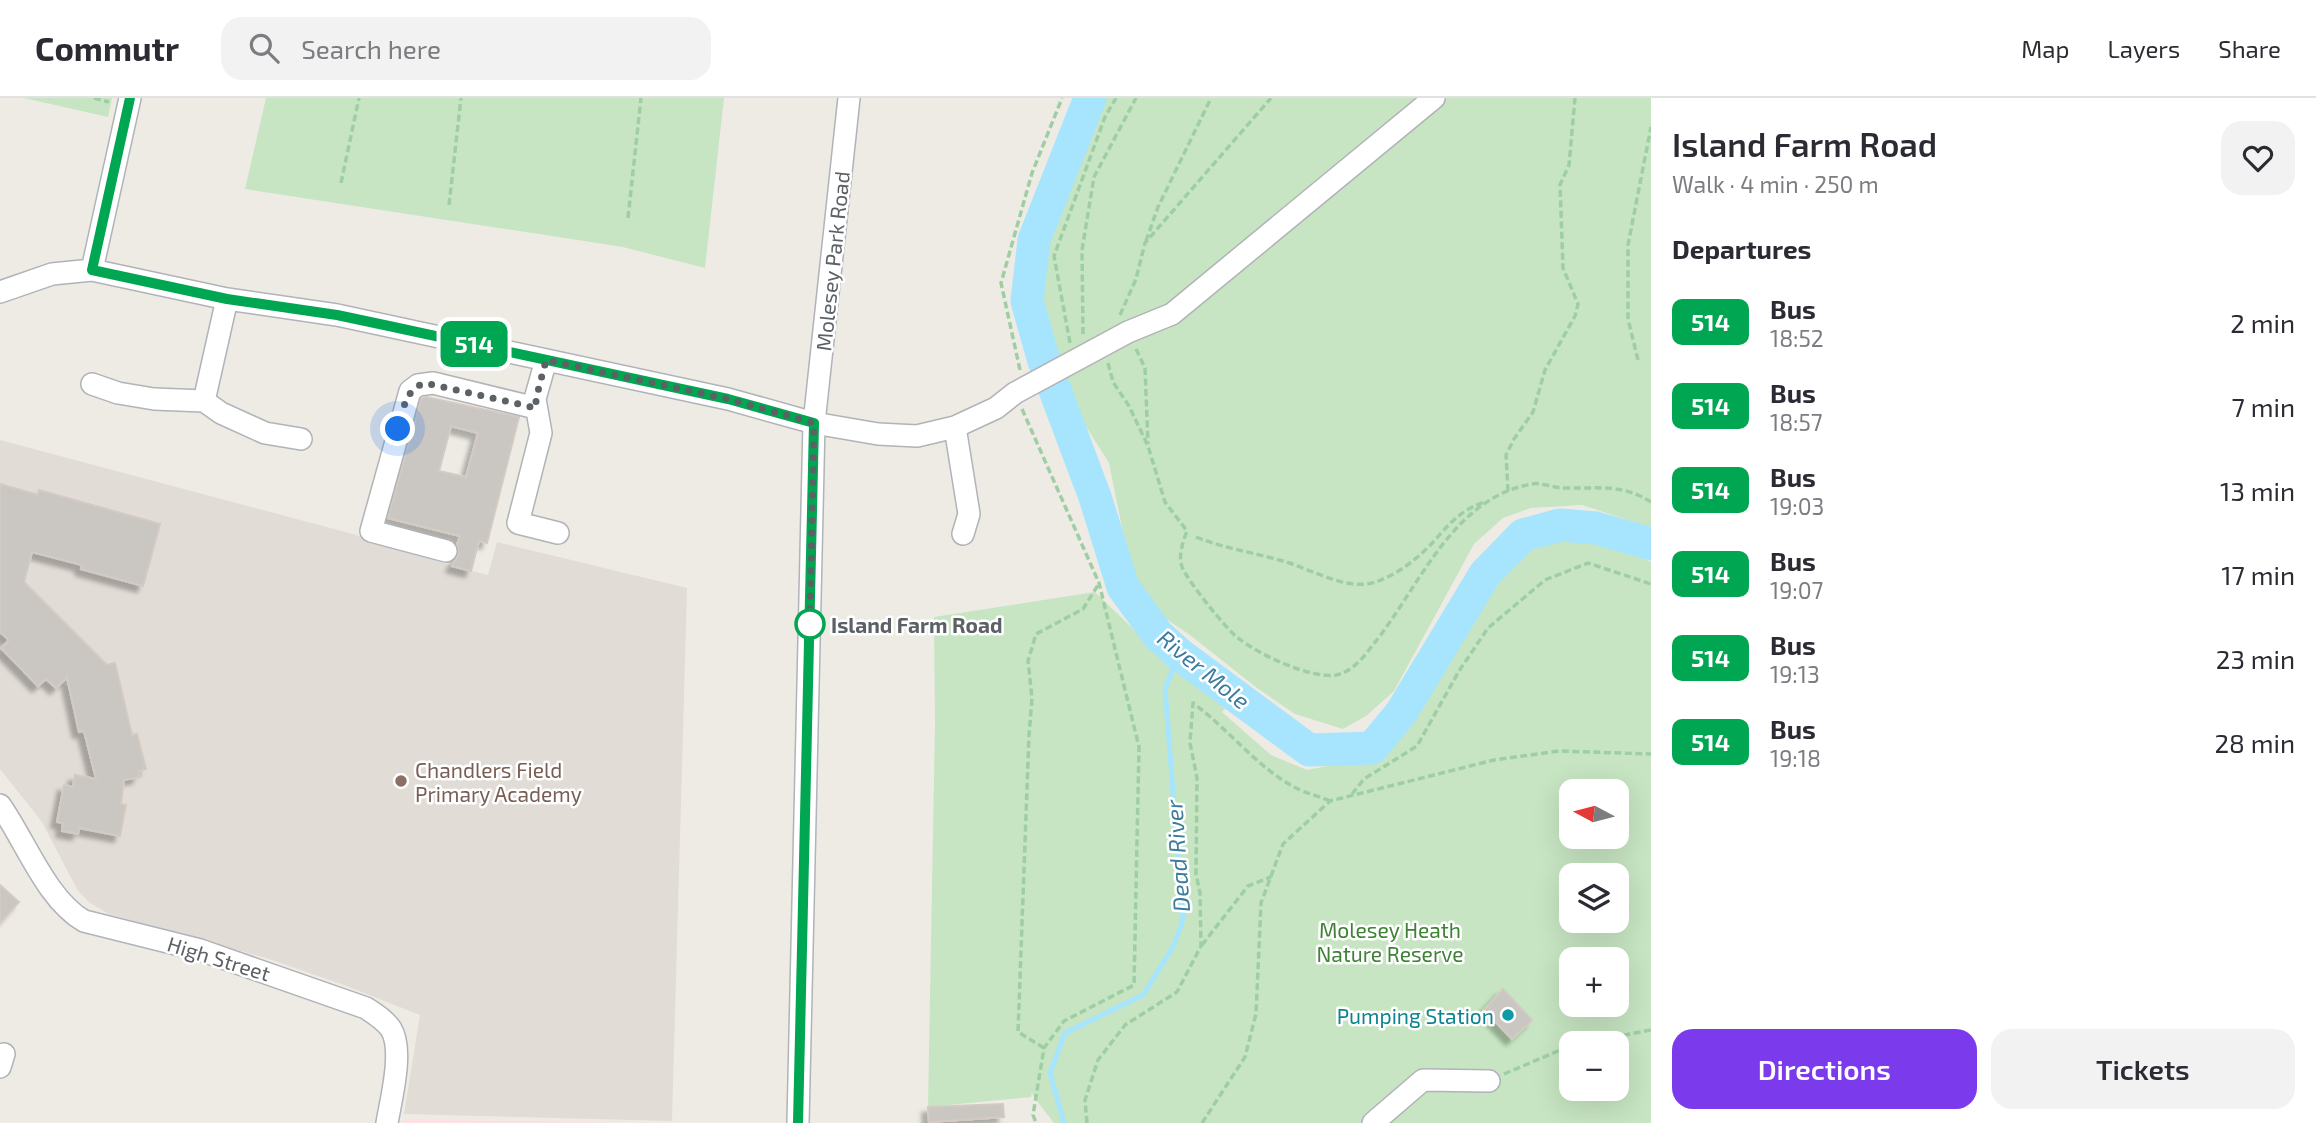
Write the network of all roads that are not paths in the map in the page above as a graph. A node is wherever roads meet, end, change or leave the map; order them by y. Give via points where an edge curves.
1 (130, 98) edge
2 (849, 98) edge
3 (1434, 98) edge
4 (92, 270) junction
5 (0, 292) edge
6 (227, 299) junction
7 (546, 360) junction
8 (92, 384) dead end
9 (204, 401) junction
10 (536, 408) junction
11 (814, 423) junction
12 (956, 427) junction
13 (301, 439) dead end
14 (558, 533) dead end
15 (963, 534) dead end
16 (446, 551) dead end
17 (0, 805) edge
18 (1489, 1081) road end
19 (387, 1123) edge
20 (798, 1123) edge
21 (1373, 1123) edge

1 - 4 street
2 - 11 street, Molesey Park Road
3 - 12 street via 1172,314 1128,332
4 - 5 street via 52,274
4 - 6 street
6 - 7 street via 337,315
6 - 9 street
7 - 10 street
7 - 11 street via 728,399
8 - 9 street via 154,399
9 - 13 street via 265,433
10 - 14 street via 541,433 518,523
10 - 16 street via 433,383 410,391 371,531
11 - 12 street via 917,436
11 - 20 street
12 - 15 street via 969,514
17 - 19 street, High Street via 58,898 84,921 212,954 366,1008 383,1020 395,1037 397,1050
18 - 21 street via 1423,1080

